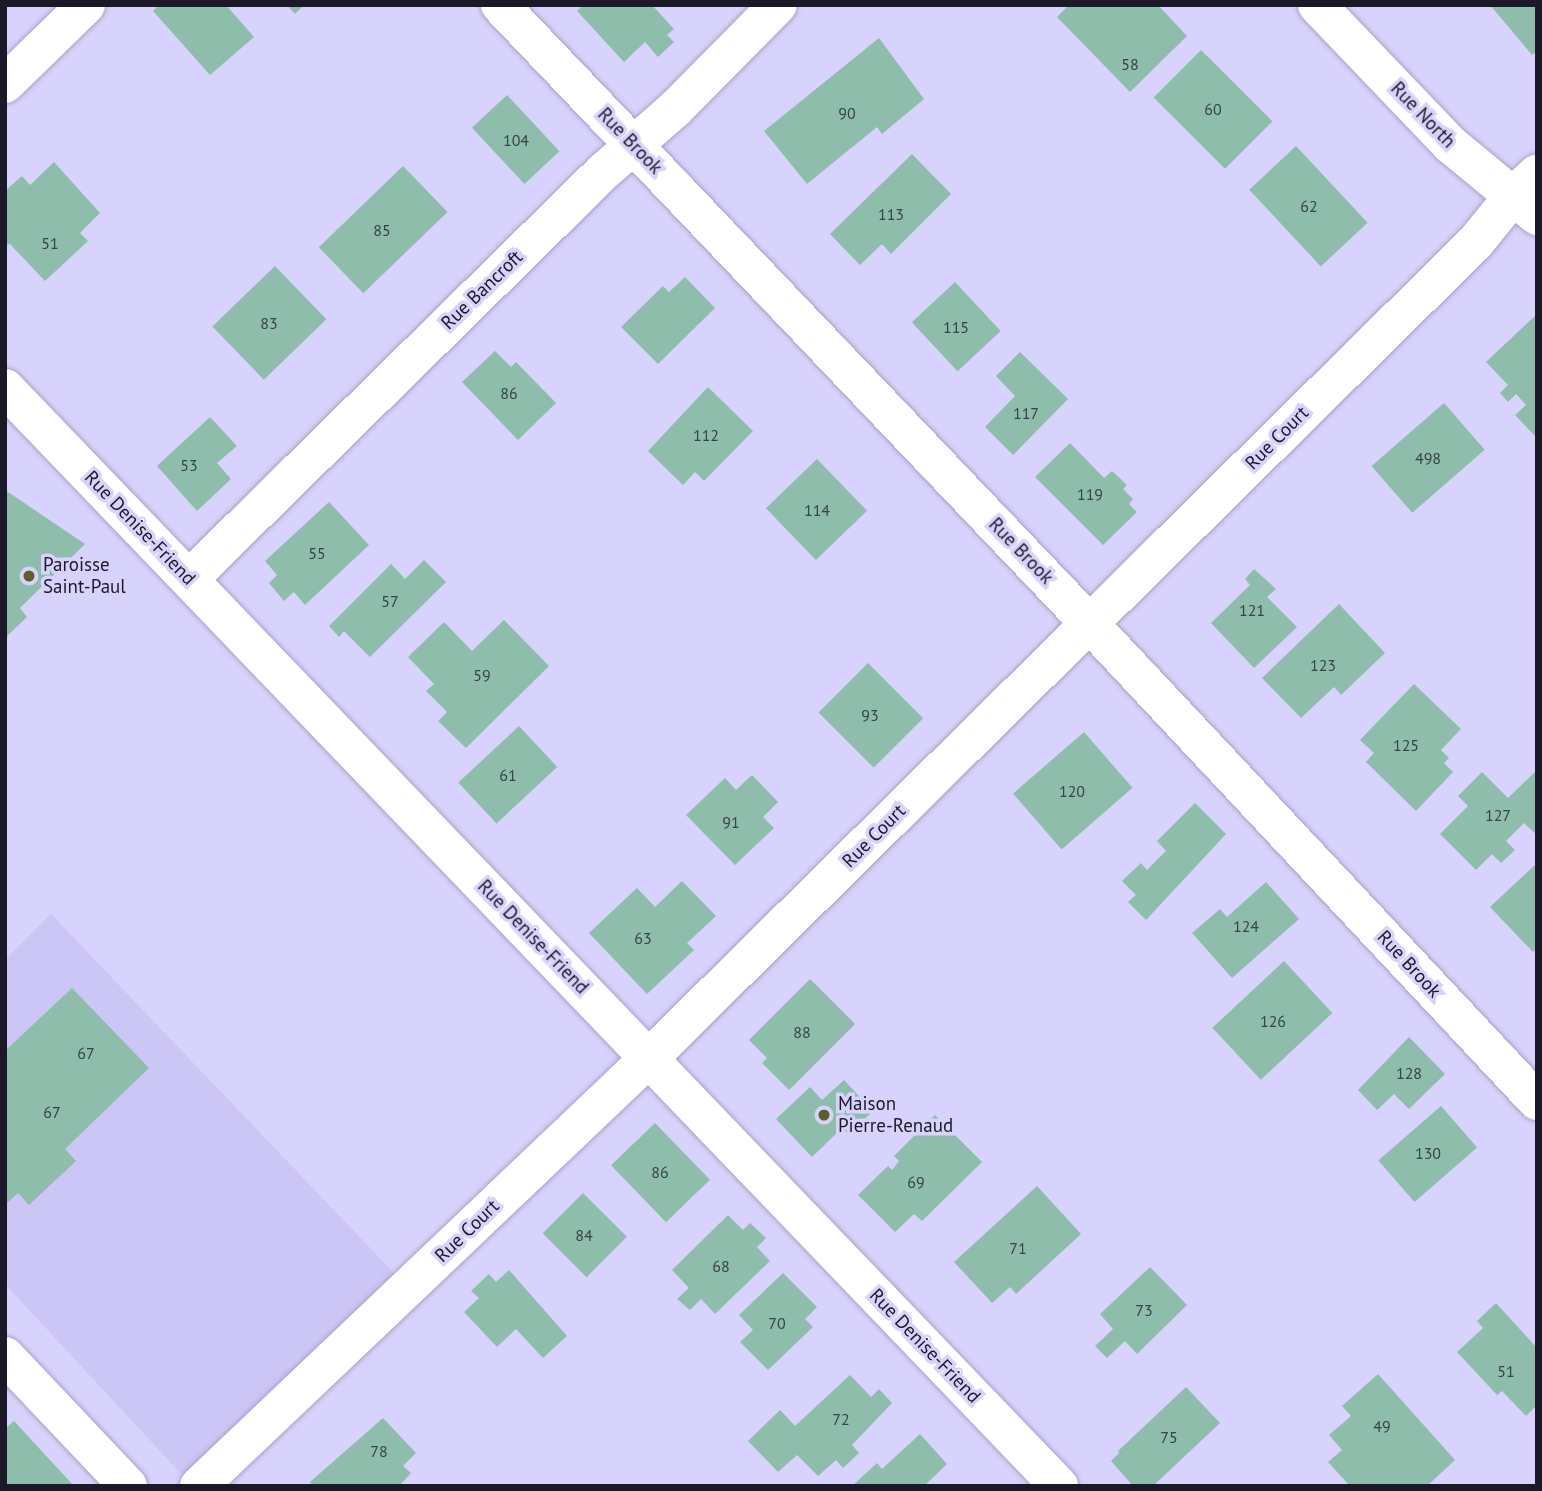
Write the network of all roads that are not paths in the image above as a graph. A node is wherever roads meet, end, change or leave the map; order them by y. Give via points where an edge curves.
1 (86, 5) edge
2 (500, 5) edge
3 (778, 5) edge
4 (1317, 5) edge
5 (5, 84) edge
6 (635, 146) junction
7 (1529, 195) edge
8 (5, 388) edge
9 (189, 579) junction
10 (1089, 623) junction
11 (649, 1058) junction
12 (1537, 1101) edge
13 (5, 1356) edge
14 (128, 1486) edge
15 (198, 1486) edge
16 (1059, 1486) edge

1 - 5 street
2 - 6 street, Rue Brook
3 - 6 street, Rue Bancroft
4 - 7 street, Rue North via 1451,145
6 - 9 street, Rue Bancroft
6 - 10 street, Rue Brook
7 - 10 street, Rue Court
8 - 9 street, Rue Denise-Friend
9 - 11 street, Rue Denise-Friend
10 - 11 street, Rue Court
10 - 12 street, Rue Brook
11 - 15 street, Rue Court
11 - 16 street, Rue Denise-Friend
13 - 14 street

